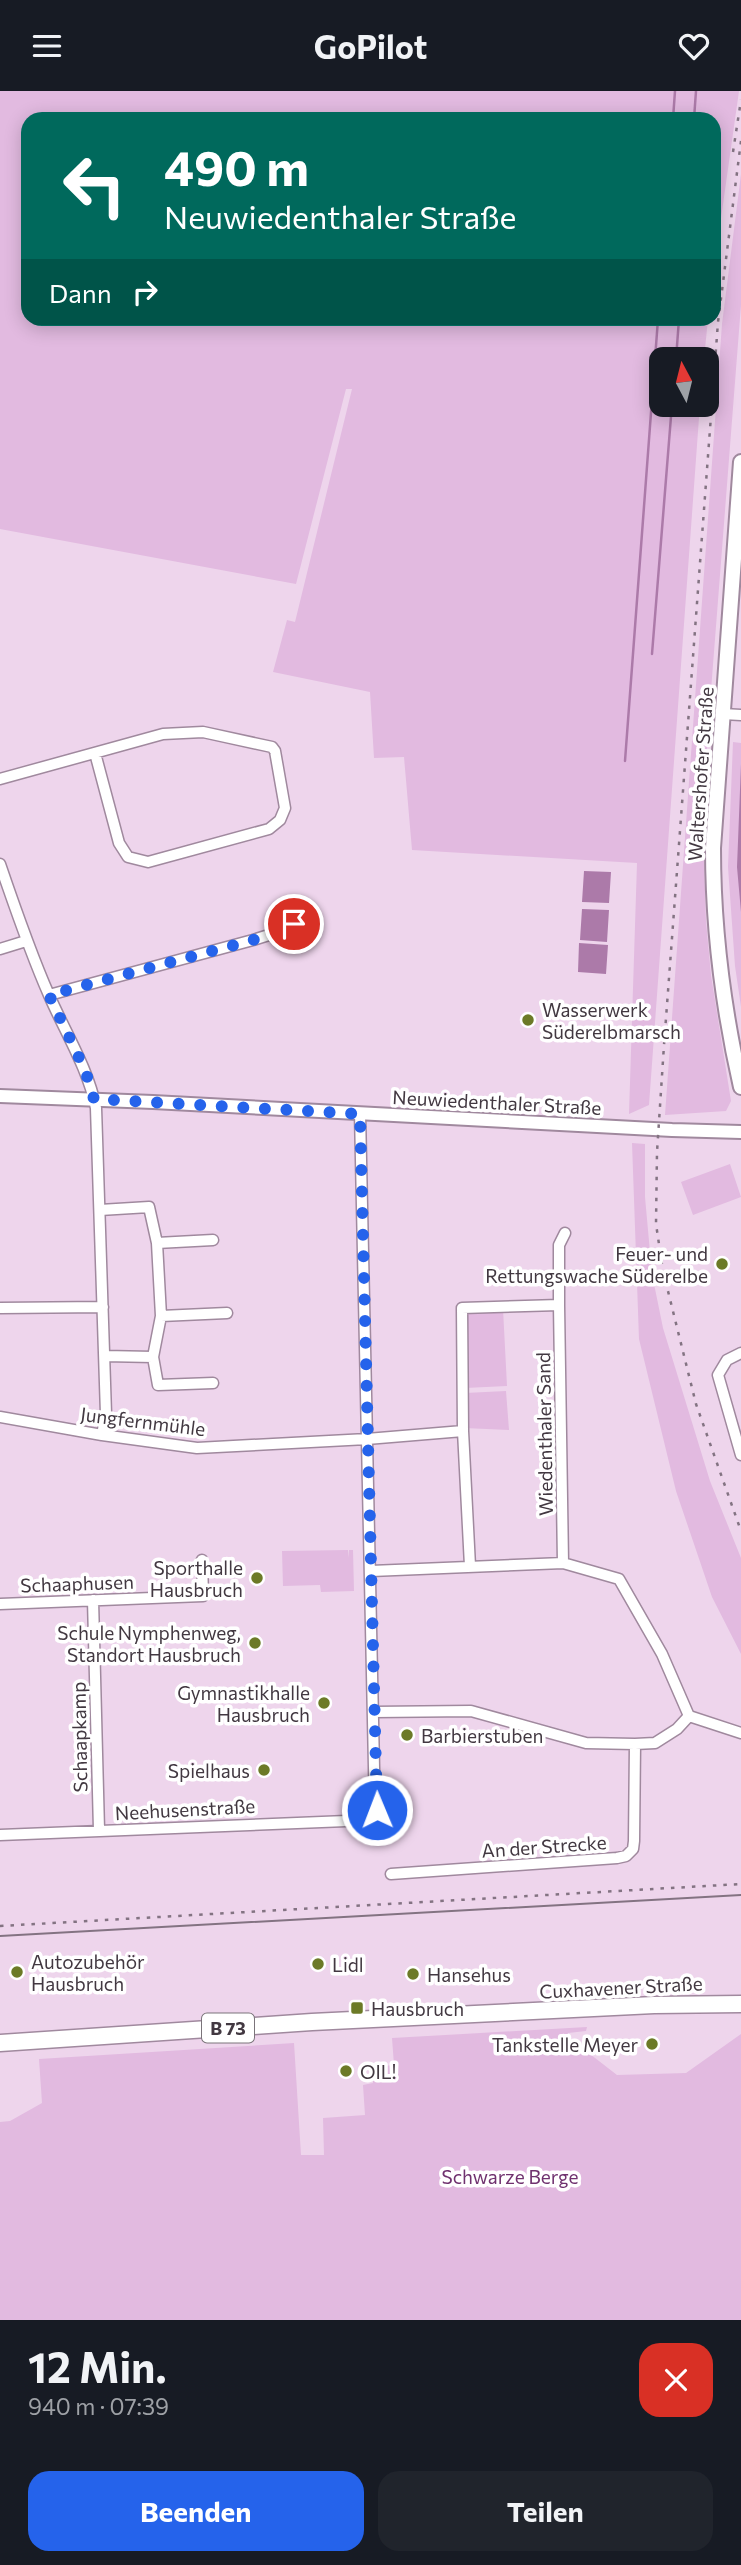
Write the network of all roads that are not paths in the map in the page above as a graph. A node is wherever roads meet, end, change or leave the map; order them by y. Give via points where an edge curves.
1 (741, 462) edge
2 (723, 714) junction
3 (741, 715) edge
4 (95, 753) junction
5 (0, 779) edge
6 (0, 863) edge
7 (302, 917) dead end
8 (26, 941) junction
9 (0, 949) edge
10 (49, 995) junction
11 (741, 1087) edge
12 (0, 1096) edge
13 (94, 1099) junction
14 (360, 1114) junction
15 (741, 1132) edge
16 (100, 1210) junction
17 (565, 1233) dead end
18 (213, 1240) dead end
19 (157, 1243) junction
20 (559, 1305) junction
21 (103, 1307) junction
22 (0, 1308) edge
23 (227, 1313) dead end
24 (161, 1316) junction
25 (741, 1353) edge
26 (105, 1356) junction
27 (153, 1357) junction
28 (213, 1383) dead end
29 (0, 1417) edge
30 (463, 1431) junction
31 (102, 1435) junction
32 (367, 1439) junction
33 (741, 1455) edge
34 (202, 1560) dead end
35 (564, 1563) junction
36 (470, 1566) junction
37 (371, 1571) junction
38 (93, 1600) junction
39 (0, 1604) edge
40 (374, 1712) junction
41 (689, 1716) junction
42 (741, 1733) edge
43 (635, 1744) junction
44 (99, 1831) junction
45 (0, 1835) edge
46 (391, 1874) dead end
47 (741, 2004) edge
48 (0, 2043) edge

1 - 2 main road, Waltershofer Straße
2 - 3 street
2 - 11 main road, Waltershofer Straße via 713,848 714,903 721,984
4 - 4 street via 184,732 216,733 268,744 275,751 285,808 269,829 148,862 128,857 119,843
4 - 5 street
6 - 8 street
7 - 10 street via 253,940
8 - 9 street
8 - 10 street
10 - 13 street
12 - 13 street, Neuwiedenthaler Straße
13 - 14 street, Neuwiedenthaler Straße
13 - 16 street
14 - 15 street, Neuwiedenthaler Straße
14 - 32 street
16 - 19 street via 149,1207
16 - 21 street
17 - 20 street, Wiedenthaler Sand via 559,1245
18 - 19 street
19 - 24 street
20 - 30 street via 462,1308
20 - 35 street, Wiedenthaler Sand
21 - 22 street
21 - 26 street
23 - 24 street
24 - 27 street
25 - 33 street via 727,1360 718,1375
26 - 27 street
26 - 31 street
27 - 28 street via 158,1385
29 - 31 street, Jungfernmühle
30 - 32 street
30 - 36 street
31 - 32 street, Jungfernmühle via 197,1448
32 - 37 street
34 - 38 street, Schaaphusen via 203,1596
35 - 36 street
35 - 41 street via 619,1579 662,1654
36 - 37 street
37 - 40 street
38 - 39 street, Schaaphusen
38 - 44 street, Schaapkamp
40 - 43 street via 471,1711 586,1742
40 - 44 street, Neehusenstraße via 377,1810 371,1819
41 - 42 street
41 - 43 street via 656,1742
43 - 46 street, An der Strecke via 634,1841 626,1856
44 - 45 street, Neehusenstraße
47 - 48 main road, Cuxhavener Straße / B 73 via 327,2021

